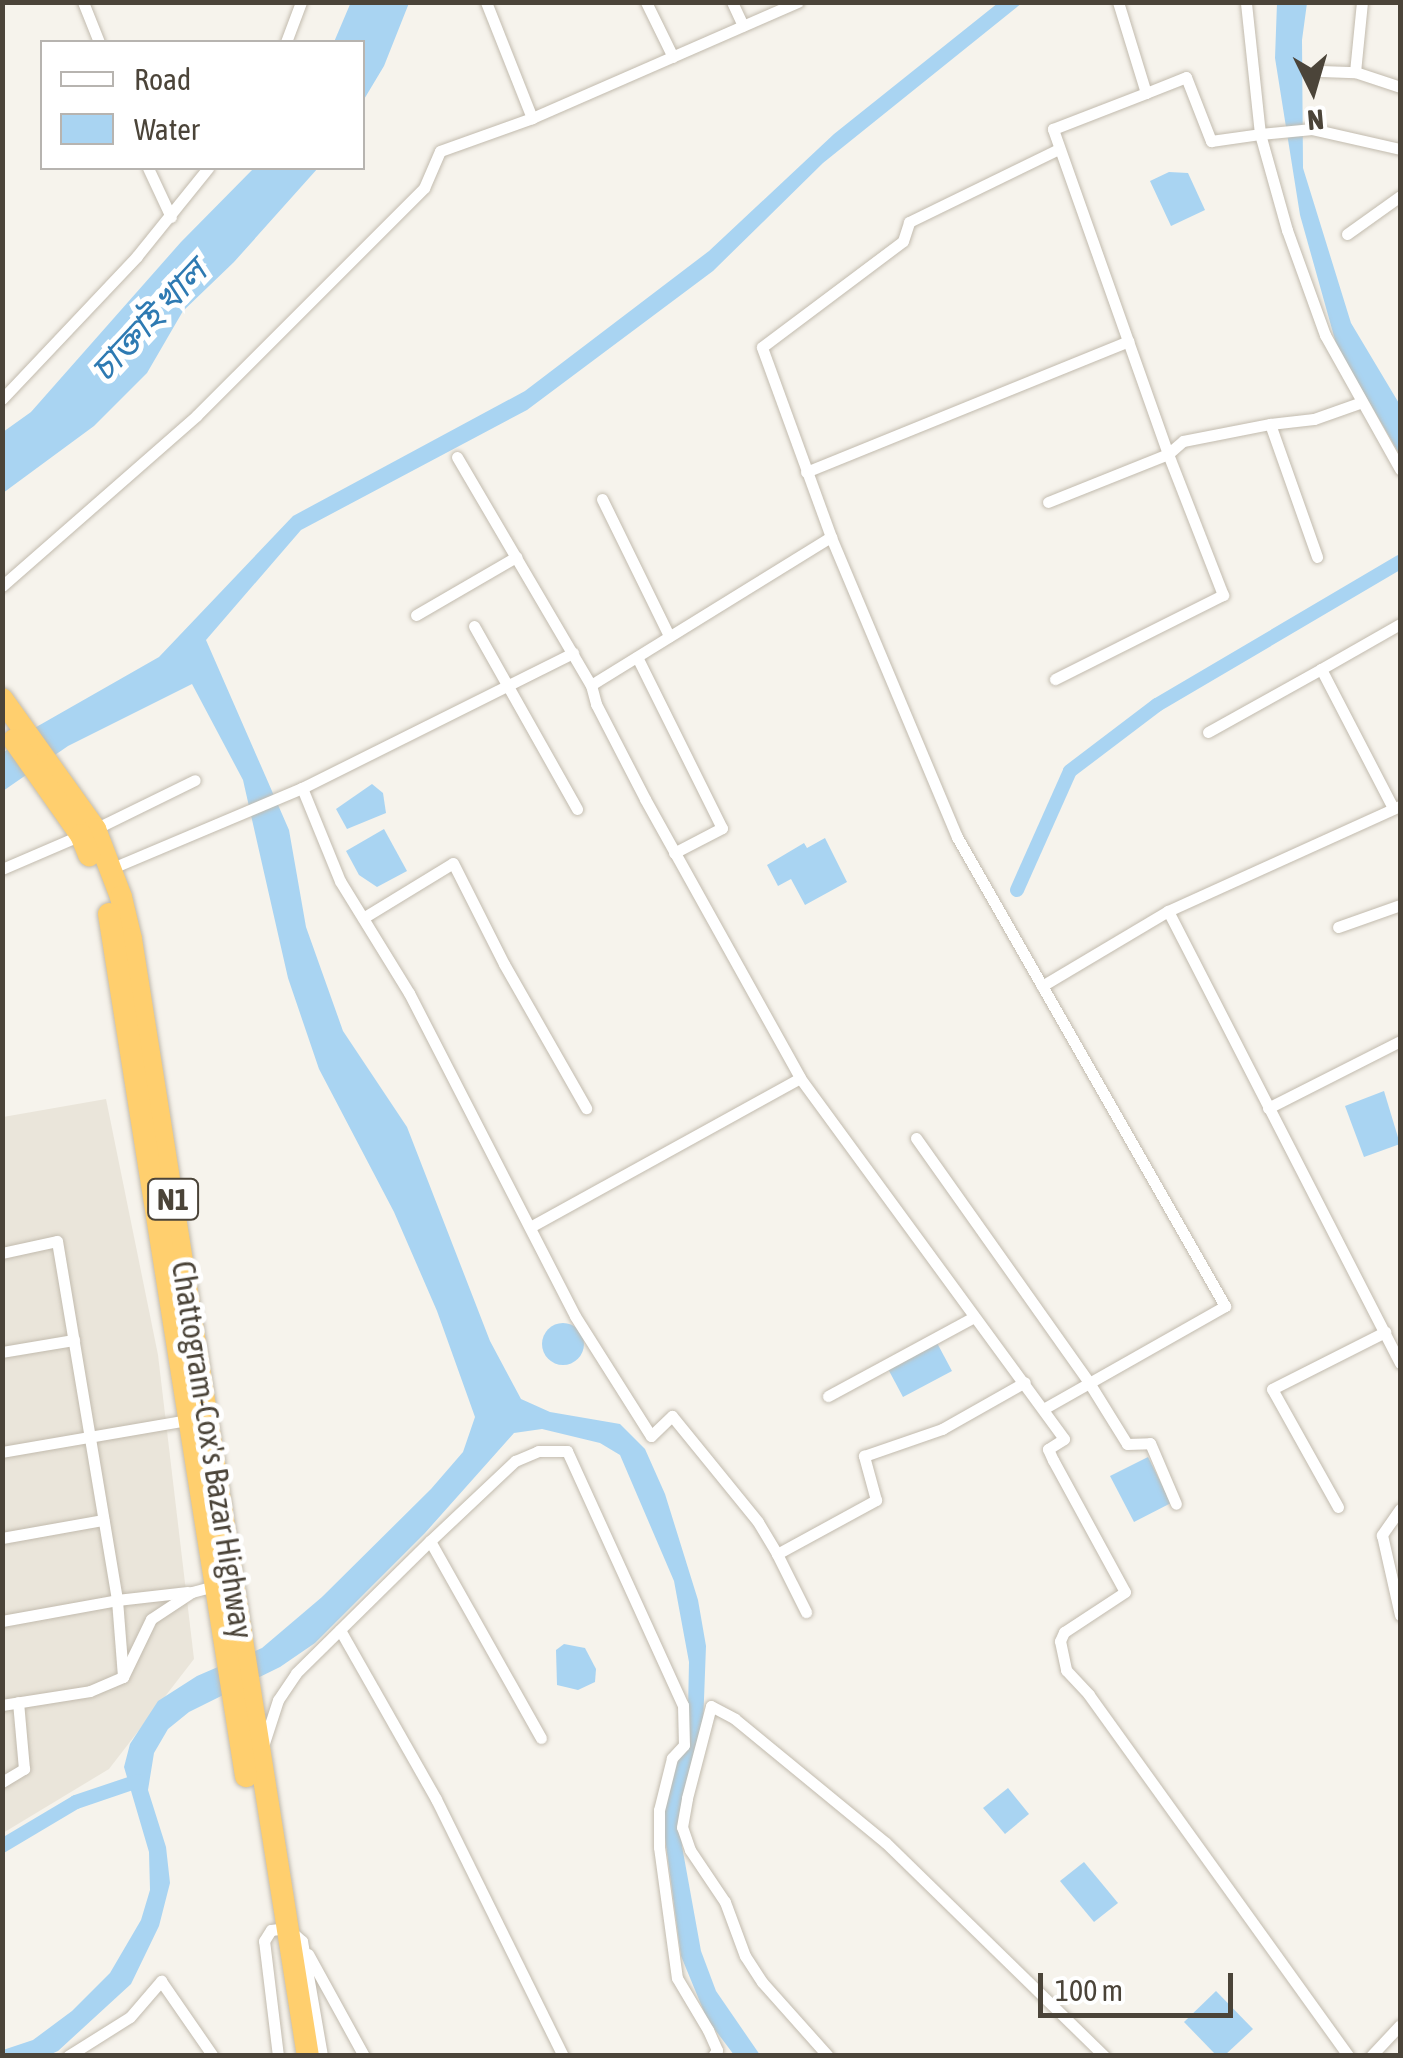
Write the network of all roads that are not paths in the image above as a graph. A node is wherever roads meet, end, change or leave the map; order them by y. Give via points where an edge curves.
1 (83, 2) edge
2 (300, 2) edge
3 (486, 2) edge
4 (646, 2) edge
5 (732, 2) edge
6 (1118, 2) edge
7 (1246, 2) edge
8 (1362, 2) edge
9 (797, 3) edge
10 (743, 26) junction
11 (98, 40) edge
12 (287, 40) edge
13 (673, 57) junction
14 (1320, 71) dead end
15 (1356, 72) junction
16 (1400, 87) edge
17 (1146, 92) junction
18 (532, 118) junction
19 (1265, 134) junction
20 (1059, 149) junction
21 (1400, 149) edge
22 (149, 170) edge
23 (206, 170) edge
24 (1400, 196) edge
25 (170, 217) junction
26 (1347, 234) dead end
27 (1128, 341) junction
28 (2, 398) edge
29 (1362, 402) junction
30 (1270, 424) junction
31 (1168, 454) junction
32 (457, 457) dead end
33 (1400, 470) edge
34 (806, 472) junction
35 (602, 499) dead end
36 (1048, 502) dead end
37 (831, 537) junction
38 (516, 557) junction
39 (1317, 557) dead end
40 (2, 586) edge
41 (416, 615) dead end
42 (1400, 624) edge
43 (474, 626) dead end
44 (669, 636) junction
45 (573, 654) junction
46 (637, 657) junction
47 (1321, 669) junction
48 (1055, 679) dead end
49 (591, 685) junction
50 (509, 686) junction
51 (6, 712) edge
52 (1208, 732) dead end
53 (196, 780) dead end
54 (302, 788) junction
55 (1397, 807) edge
56 (577, 808) dead end
57 (88, 832) junction
58 (674, 854) junction
59 (110, 868) junction
60 (2, 869) edge
61 (1400, 905) edge
62 (1168, 911) junction
63 (363, 918) junction
64 (1338, 927) dead end
65 (1042, 986) junction
66 (1400, 1041) edge
67 (800, 1078) junction
68 (586, 1108) dead end
69 (1268, 1108) junction
70 (916, 1138) dead end
71 (162, 1193) junction
72 (532, 1226) junction
73 (2, 1253) edge
74 (974, 1318) junction
75 (1385, 1332) junction
76 (74, 1340) junction
77 (2, 1352) edge
78 (1400, 1363) edge
79 (1088, 1380) junction
80 (1025, 1382) junction
81 (828, 1396) dead end
82 (1045, 1408) junction
83 (187, 1420) junction
84 (90, 1436) junction
85 (2, 1452) edge
86 (1176, 1504) dead end
87 (1338, 1507) dead end
88 (1400, 1510) edge
89 (104, 1520) junction
90 (2, 1538) edge
91 (430, 1540) junction
92 (777, 1554) junction
93 (203, 1589) junction
94 (117, 1600) junction
95 (806, 1612) dead end
96 (1400, 1615) edge
97 (229, 1620) junction
98 (2, 1621) edge
99 (340, 1630) junction
100 (123, 1677) junction
101 (18, 1702) junction
102 (2, 1705) edge
103 (247, 1733) junction
104 (541, 1738) dead end
105 (260, 1767) junction
106 (2, 1782) edge
107 (286, 1933) junction
108 (1400, 2025) edge
109 (70, 2055) edge
110 (213, 2056) edge
111 (278, 2056) edge
112 (292, 2056) edge
113 (308, 2056) edge
114 (322, 2056) edge
115 (364, 2056) edge
116 (564, 2056) edge
117 (712, 2056) edge
118 (828, 2056) edge
119 (1104, 2056) edge
120 (1348, 2056) edge
121 (1371, 2056) edge

1 - 11 street
2 - 12 street
3 - 18 street
4 - 13 street
5 - 10 street
6 - 17 street
7 - 19 street
8 - 15 street
9 - 10 street
10 - 13 street
13 - 18 street
14 - 15 street
15 - 16 street
17 - 19 street via 1186,77 1211,141
17 - 20 street via 1053,129
18 - 40 street via 440,152 424,188 210,402
19 - 21 street via 1312,128
19 - 29 street via 1287,230 1325,335
20 - 27 street
20 - 34 street via 910,222 903,242 762,348
22 - 25 street
23 - 25 street
24 - 26 street
25 - 28 street
27 - 31 street
27 - 34 street
29 - 30 street via 1314,419
29 - 33 street
30 - 31 street via 1183,440
30 - 39 street
31 - 36 street
31 - 48 street via 1223,595
32 - 38 street
34 - 37 street
35 - 44 street
37 - 44 street
37 - 65 street via 957,836
38 - 41 street
38 - 45 street
42 - 47 street
43 - 50 street
44 - 46 street
45 - 49 street
45 - 50 street
46 - 49 street
46 - 58 street via 722,828
47 - 52 street
47 - 55 street
49 - 58 street
50 - 54 street
50 - 56 street
51 - 57 highway, Chattogram-Cox's Bazar Highway / N1
53 - 57 street
54 - 59 street
54 - 63 street via 340,881
55 - 62 street
57 - 59 highway, Chattogram-Cox's Bazar Highway / N1
57 - 60 street
57 - 71 highway, Chattogram-Cox's Bazar Highway / N1 via 116,939
58 - 67 street
59 - 71 highway, Chattogram-Cox's Bazar Highway / N1 via 131,938
61 - 64 street
62 - 65 street
62 - 69 street
63 - 68 street via 453,862
63 - 72 street
65 - 79 street via 1225,1306
66 - 69 street
67 - 72 street
67 - 74 street
69 - 75 street
70 - 79 street
71 - 83 highway, Chattogram-Cox's Bazar Highway / N1
71 - 97 highway, Chattogram-Cox's Bazar Highway / N1
72 - 92 street via 575,1316 651,1436 672,1416
73 - 76 street via 58,1241
74 - 80 street
74 - 81 street
75 - 78 street
75 - 87 street via 1272,1390
76 - 77 street
76 - 84 street
79 - 82 street
79 - 86 street via 1127,1444 1150,1444
80 - 82 street
80 - 92 street via 942,1429 864,1456 876,1500
82 - 120 street via 1064,1439 1048,1449 1052,1460 1125,1592 1064,1632 1066,1670
83 - 84 street
83 - 93 highway, Chattogram-Cox's Bazar Highway / N1
84 - 85 street
84 - 89 street
88 - 96 street via 1382,1536
89 - 90 street
89 - 94 street
91 - 99 street
91 - 104 street
91 - 117 street via 515,1461 538,1451 566,1451 683,1705 684,1746 672,1758 659,1810 660,1847 677,1978 717,2050
92 - 95 street
93 - 94 street
93 - 97 highway, Chattogram-Cox's Bazar Highway / N1
93 - 100 street via 151,1620
94 - 98 street
94 - 100 street
97 - 103 highway, Chattogram-Cox's Bazar Highway / N1
99 - 105 street via 278,1700
99 - 116 street via 436,1799
100 - 101 street via 90,1690
101 - 102 street
101 - 106 street via 25,1764 20,1775
103 - 105 highway, Chattogram-Cox's Bazar Highway / N1
103 - 107 highway, Chattogram-Cox's Bazar Highway / N1
105 - 107 highway, Chattogram-Cox's Bazar Highway / N1
107 - 111 street via 264,1942 263,1955
107 - 112 highway, Chattogram-Cox's Bazar Highway / N1
107 - 113 highway, Chattogram-Cox's Bazar Highway / N1
107 - 114 street
107 - 115 street
108 - 121 street
109 - 110 street via 130,2017 161,1981
118 - 119 street via 745,1956 725,1902 682,1827 711,1706 886,1843

